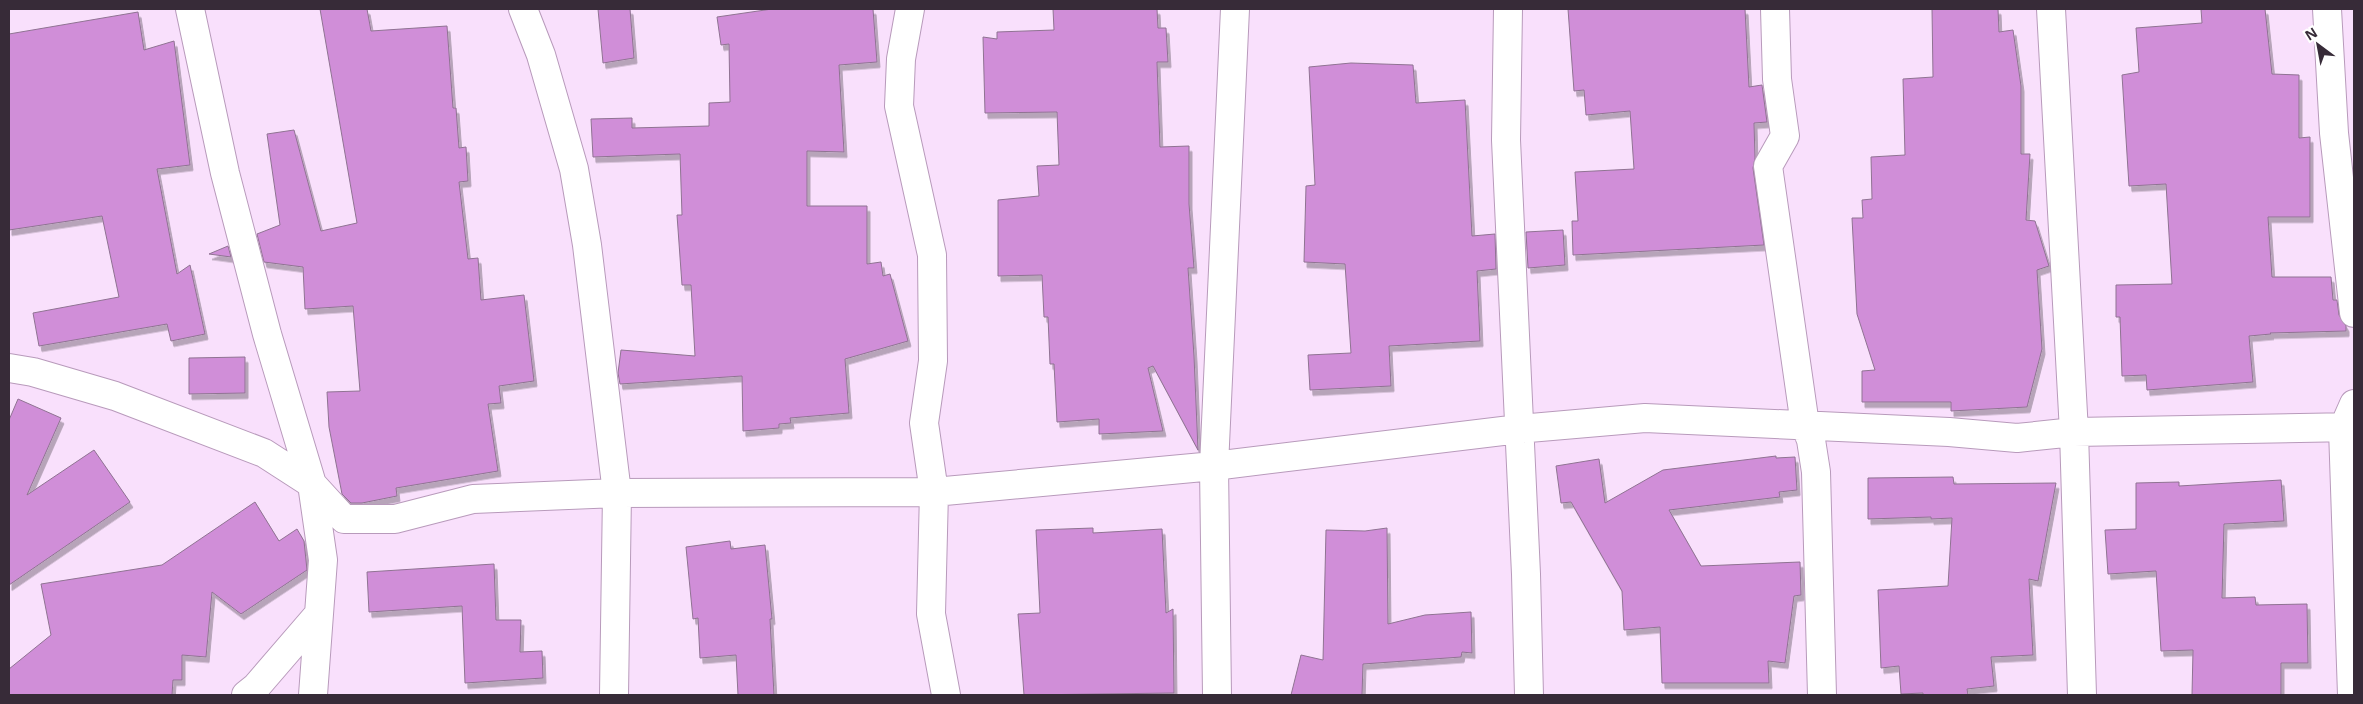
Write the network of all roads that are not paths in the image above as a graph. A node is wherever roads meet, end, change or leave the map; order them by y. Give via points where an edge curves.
1 (190, 9) edge
2 (523, 9) edge
3 (910, 9) edge
4 (1235, 9) edge
5 (1508, 9) edge
6 (1775, 9) edge
7 (2051, 9) edge
8 (2328, 9) edge
9 (2354, 313) edge
10 (9, 368) edge
11 (2354, 404) edge
12 (1805, 425) junction
13 (2349, 428) edge
14 (1519, 429) junction
15 (2074, 432) junction
16 (1214, 466) junction
17 (312, 484) junction
18 (934, 492) junction
19 (618, 493) junction
20 (318, 615) junction
21 (246, 695) edge
22 (314, 695) edge
23 (614, 695) edge
24 (946, 695) edge
25 (1217, 695) edge
26 (1529, 695) edge
27 (1822, 695) edge
28 (2082, 695) edge
29 (2352, 695) edge

1 - 17 street via 228,182 267,334
2 - 19 street via 541,55 574,169 587,245
3 - 18 street via 899,106 932,256 933,361 924,424
4 - 16 street
5 - 14 street via 1506,140
6 - 12 street via 1776,79 1785,136 1768,166
7 - 15 street
8 - 9 street via 2334,134
10 - 17 street via 115,396 264,452
11 - 13 street
12 - 14 street via 1645,418
12 - 15 street via 2017,438
12 - 27 street via 1816,472
13 - 15 street
13 - 29 street
14 - 16 street
14 - 26 street
15 - 28 street
16 - 18 street
16 - 25 street
17 - 19 street via 344,519 395,518 473,499
17 - 20 street via 323,560
18 - 19 street
18 - 24 street via 931,614
19 - 23 street
20 - 21 street
20 - 22 street

